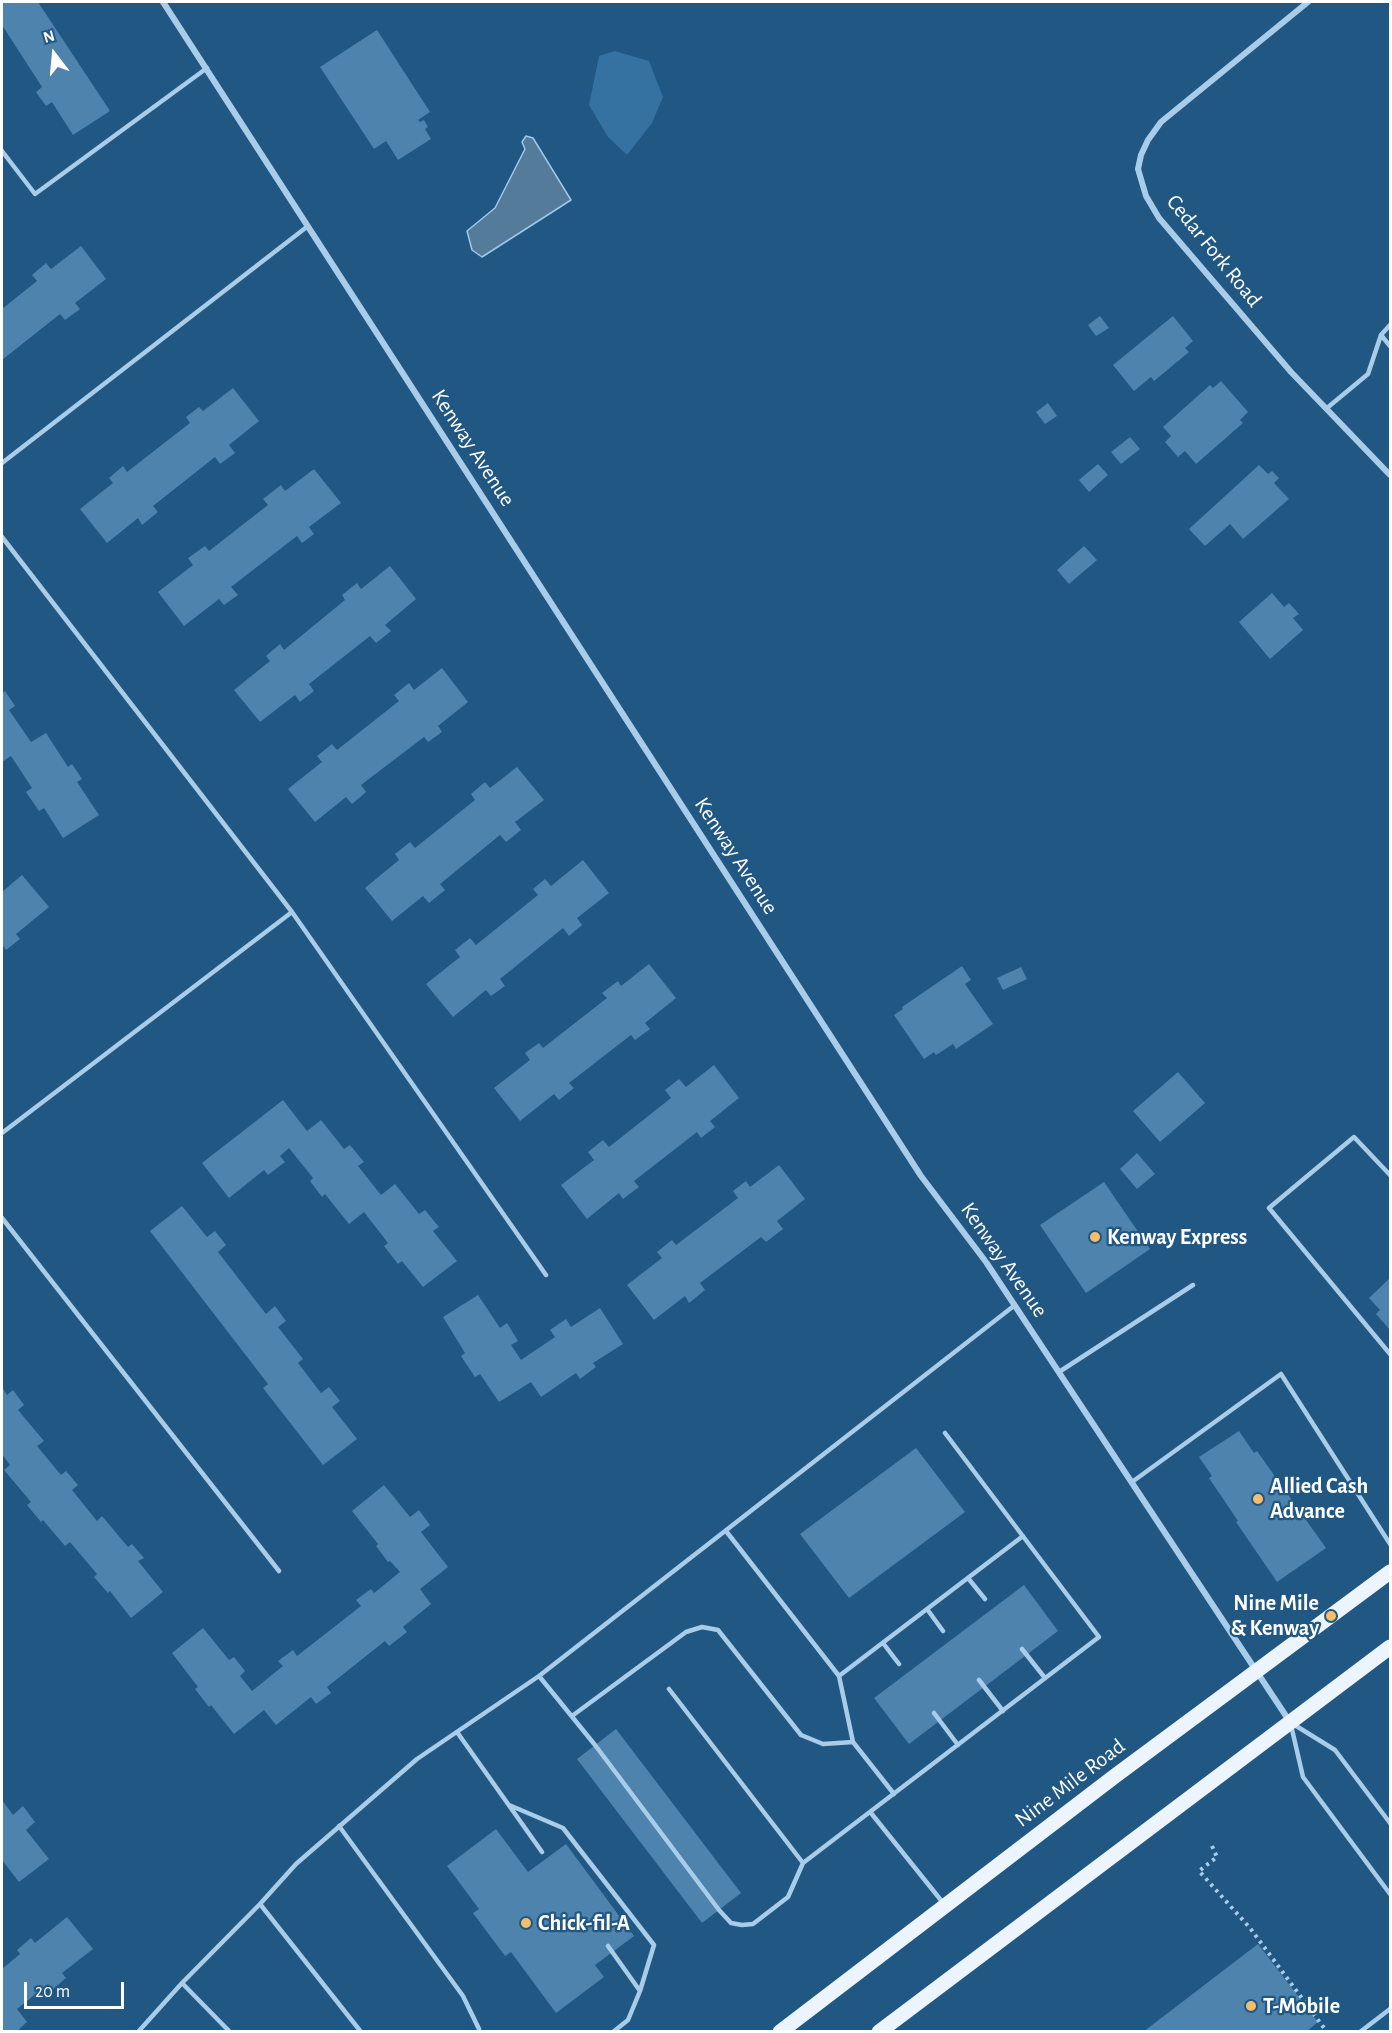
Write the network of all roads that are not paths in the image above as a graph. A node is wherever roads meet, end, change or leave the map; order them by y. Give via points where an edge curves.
1 (163, 2) edge
2 (1308, 2) edge
3 (207, 68) junction
4 (2, 151) edge
5 (308, 226) junction
6 (1390, 325) edge
7 (1381, 335) junction
8 (1390, 346) edge
9 (1327, 408) junction
10 (2, 464) edge
11 (1390, 475) edge
12 (2, 537) edge
13 (292, 912) junction
14 (2, 1133) edge
15 (1390, 1175) edge
16 (2, 1218) edge
17 (546, 1275) dead end
18 (1192, 1285) dead end
19 (1015, 1305) junction
20 (1390, 1354) edge
21 (1059, 1372) junction
22 (945, 1433) dead end
23 (1132, 1482) junction
24 (726, 1531) junction
25 (1023, 1536) junction
26 (1390, 1544) edge
27 (279, 1571) dead end
28 (1390, 1572) edge
29 (968, 1578) junction
30 (985, 1599) dead end
31 (927, 1609) junction
32 (943, 1631) dead end
33 (883, 1643) junction
34 (1390, 1647) edge
35 (1022, 1649) dead end
36 (899, 1664) dead end
37 (1257, 1671) junction
38 (539, 1676) junction
39 (839, 1676) junction
40 (1045, 1678) junction
41 (980, 1680) dead end
42 (669, 1689) dead end
43 (1003, 1711) junction
44 (934, 1713) dead end
45 (572, 1716) junction
46 (1291, 1722) junction
47 (457, 1732) junction
48 (853, 1742) junction
49 (958, 1745) junction
50 (894, 1794) junction
51 (509, 1805) junction
52 (871, 1813) junction
53 (1390, 1823) edge
54 (339, 1826) junction
55 (542, 1852) dead end
56 (803, 1863) junction
57 (1390, 1894) edge
58 (260, 1904) junction
59 (945, 1906) junction
60 (608, 1946) dead end
61 (182, 1983) junction
62 (640, 1991) junction
63 (1390, 2009) edge
64 (138, 2031) edge
65 (230, 2031) edge
66 (361, 2031) edge
67 (479, 2031) edge
68 (613, 2031) edge
69 (780, 2031) edge
70 (879, 2031) edge
71 (1360, 2031) edge

1 - 3 street, Kenway Avenue
2 - 9 street, Cedar Fork Road via 1161,122 1148,140 1138,169 1146,196 1159,218 1291,372
3 - 4 lane via 35,194
3 - 5 street, Kenway Avenue
5 - 10 lane
5 - 19 street, Kenway Avenue via 921,1176
6 - 7 lane
7 - 8 lane
7 - 9 lane via 1368,374
9 - 11 street, Cedar Fork Road
12 - 13 lane
13 - 14 lane
13 - 17 lane
15 - 20 lane via 1354,1137 1269,1208
16 - 27 lane
18 - 21 lane
19 - 21 street, Kenway Avenue
19 - 24 lane
21 - 23 street, Kenway Avenue
22 - 25 lane
23 - 26 lane via 1281,1374
23 - 37 street, Kenway Avenue
24 - 38 lane
24 - 39 lane
25 - 29 lane
25 - 40 lane via 1099,1637
28 - 37 main road, Nine Mile Road
29 - 30 lane
29 - 31 lane
31 - 32 lane
31 - 33 lane
33 - 36 lane
33 - 39 lane
34 - 46 main road
35 - 40 lane
37 - 46 street, Kenway Avenue
37 - 59 main road, Nine Mile Road
38 - 45 lane
38 - 47 lane
39 - 48 lane
40 - 43 lane
41 - 43 lane
42 - 56 lane
43 - 49 lane
44 - 49 lane
45 - 48 lane via 686,1632 702,1627 718,1630 801,1734 823,1744
45 - 56 lane via 731,1923 753,1924 788,1897
46 - 53 lane via 1335,1750
46 - 57 lane via 1303,1777
46 - 70 main road
47 - 51 lane
47 - 54 lane via 417,1759
48 - 50 lane
49 - 50 lane
50 - 52 lane
51 - 55 lane
51 - 62 lane via 563,1828 654,1945
52 - 56 lane
52 - 59 lane
54 - 58 lane via 296,1864
54 - 67 lane via 463,1996
58 - 61 lane
58 - 66 lane
59 - 69 main road, Nine Mile Road
60 - 62 lane
61 - 64 lane
61 - 65 lane
62 - 68 lane via 628,2020
63 - 71 lane

